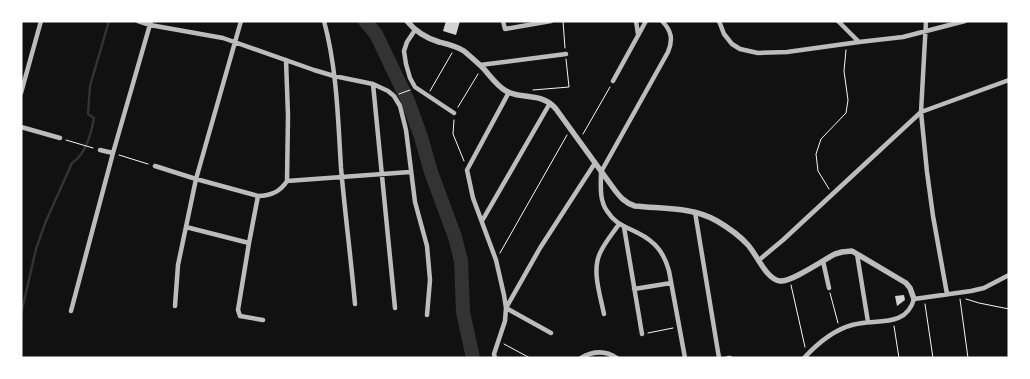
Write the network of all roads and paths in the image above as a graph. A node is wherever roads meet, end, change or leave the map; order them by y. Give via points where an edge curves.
1 (41, 21) edge
2 (138, 21) edge
3 (241, 21) edge
4 (324, 21) edge
5 (407, 21) edge
6 (504, 21) edge
7 (551, 21) edge
8 (636, 21) edge
9 (646, 21) edge
10 (662, 21) edge
11 (719, 21) edge
12 (838, 21) edge
13 (926, 21) edge
14 (965, 21) edge
15 (150, 23) edge
16 (415, 30) junction
17 (926, 32) junction
18 (638, 35) junction
19 (235, 42) junction
20 (859, 42) junction
21 (846, 44) junction
22 (455, 47) junction
23 (566, 54) dead end
24 (286, 60) junction
25 (481, 66) junction
26 (334, 76) junction
27 (1009, 80) edge
28 (613, 81) joint
29 (373, 84) junction
30 (569, 87) dead end
31 (408, 90) dead end
32 (527, 90) dead end
33 (509, 92) junction
34 (21, 93) edge
35 (401, 93) dead end
36 (428, 96) junction
37 (550, 103) junction
38 (921, 112) junction
39 (454, 113) junction
40 (21, 127) edge
41 (570, 129) junction
42 (60, 138) joint
43 (579, 141) junction
44 (91, 147) dead end
45 (100, 150) dead end
46 (113, 153) junction
47 (595, 163) junction
48 (155, 166) joint
49 (467, 170) junction
50 (410, 172) junction
51 (601, 172) junction
52 (382, 175) junction
53 (342, 178) junction
54 (196, 179) junction
55 (287, 182) junction
56 (832, 193) junction
57 (258, 196) junction
58 (695, 212) junction
59 (482, 221) junction
60 (619, 224) junction
61 (186, 227) junction
62 (624, 227) junction
63 (248, 243) junction
64 (857, 253) junction
65 (496, 260) junction
66 (759, 260) junction
67 (823, 262) junction
68 (1009, 275) edge
69 (790, 279) junction
70 (671, 283) junction
71 (829, 288) joint
72 (634, 289) junction
73 (948, 294) junction
74 (924, 298) junction
75 (914, 299) junction
76 (355, 304) dead end
77 (175, 306) dead end
78 (395, 308) dead end
79 (506, 308) junction
80 (1009, 309) edge
81 (71, 311) dead end
82 (604, 314) dead end
83 (427, 315) dead end
84 (263, 320) dead end
85 (894, 320) junction
86 (868, 322) junction
87 (679, 327) junction
88 (840, 330) junction
89 (551, 333) dead end
90 (642, 334) joint
91 (499, 342) junction
92 (806, 356) edge
93 (495, 358) edge
94 (530, 358) edge
95 (581, 358) edge
96 (617, 358) edge
97 (685, 358) edge
98 (719, 358) edge
99 (899, 358) edge
100 (933, 358) edge
101 (968, 358) edge

1 - 34 street
2 - 15 street
3 - 19 street
4 - 26 street
5 - 16 street
6 - 7 street via 505,29
8 - 18 street
9 - 18 street
10 - 51 street via 671,36 668,52
11 - 21 street via 728,40 740,49 758,53
12 - 20 street
13 - 17 street
14 - 17 street
15 - 19 street
15 - 46 street
16 - 22 street via 432,40
16 - 36 street via 404,51 406,64 415,88
17 - 20 street via 903,38
17 - 38 street
18 - 28 street
19 - 24 street
19 - 54 street
20 - 21 street
21 - 56 path via 846,113 821,139 816,154 818,171
22 - 25 street
22 - 36 path
23 - 25 street
24 - 26 street
24 - 55 street
25 - 33 street
25 - 39 path
26 - 29 street
26 - 53 street
27 - 38 street
28 - 43 path
29 - 50 street via 388,91 400,106
29 - 52 street
30 - 32 path
31 - 35 path
33 - 37 street via 542,98
33 - 49 street
36 - 39 street
37 - 41 street
37 - 59 street
38 - 56 street
38 - 73 street via 930,198
39 - 49 path via 453,134
40 - 42 street
41 - 43 street
41 - 65 path
42 - 44 path
43 - 47 street
45 - 46 street
46 - 48 path
46 - 81 street
47 - 51 street
47 - 79 street
48 - 54 street
49 - 59 street
50 - 52 street
50 - 83 street via 427,246 430,280
51 - 58 street via 629,204
51 - 60 street via 603,202
52 - 53 street
52 - 78 street
53 - 55 street
53 - 76 street
54 - 57 street
54 - 61 street
55 - 57 street via 277,192
56 - 66 street
57 - 63 street
58 - 66 street via 730,229
58 - 98 street
59 - 65 street
60 - 62 street
60 - 82 street via 597,260
61 - 63 street
61 - 77 street via 178,265
62 - 70 street via 657,247 666,258
62 - 72 street
63 - 84 street via 238,310 240,316
64 - 67 street via 842,252
64 - 75 street via 906,283
64 - 86 street
65 - 79 street
66 - 69 street via 774,279
67 - 69 street
67 - 71 street
68 - 73 street via 984,288
69 - 92 path
70 - 72 street
70 - 87 street
71 - 88 path
72 - 90 street
73 - 74 street
74 - 75 street
74 - 100 path
75 - 85 street via 907,313
79 - 89 street
79 - 91 street
80 - 101 path via 959,297
85 - 86 street
85 - 99 path
86 - 88 street
87 - 90 path
87 - 97 street
88 - 92 street
91 - 93 street
91 - 94 path
95 - 96 street via 602,352

